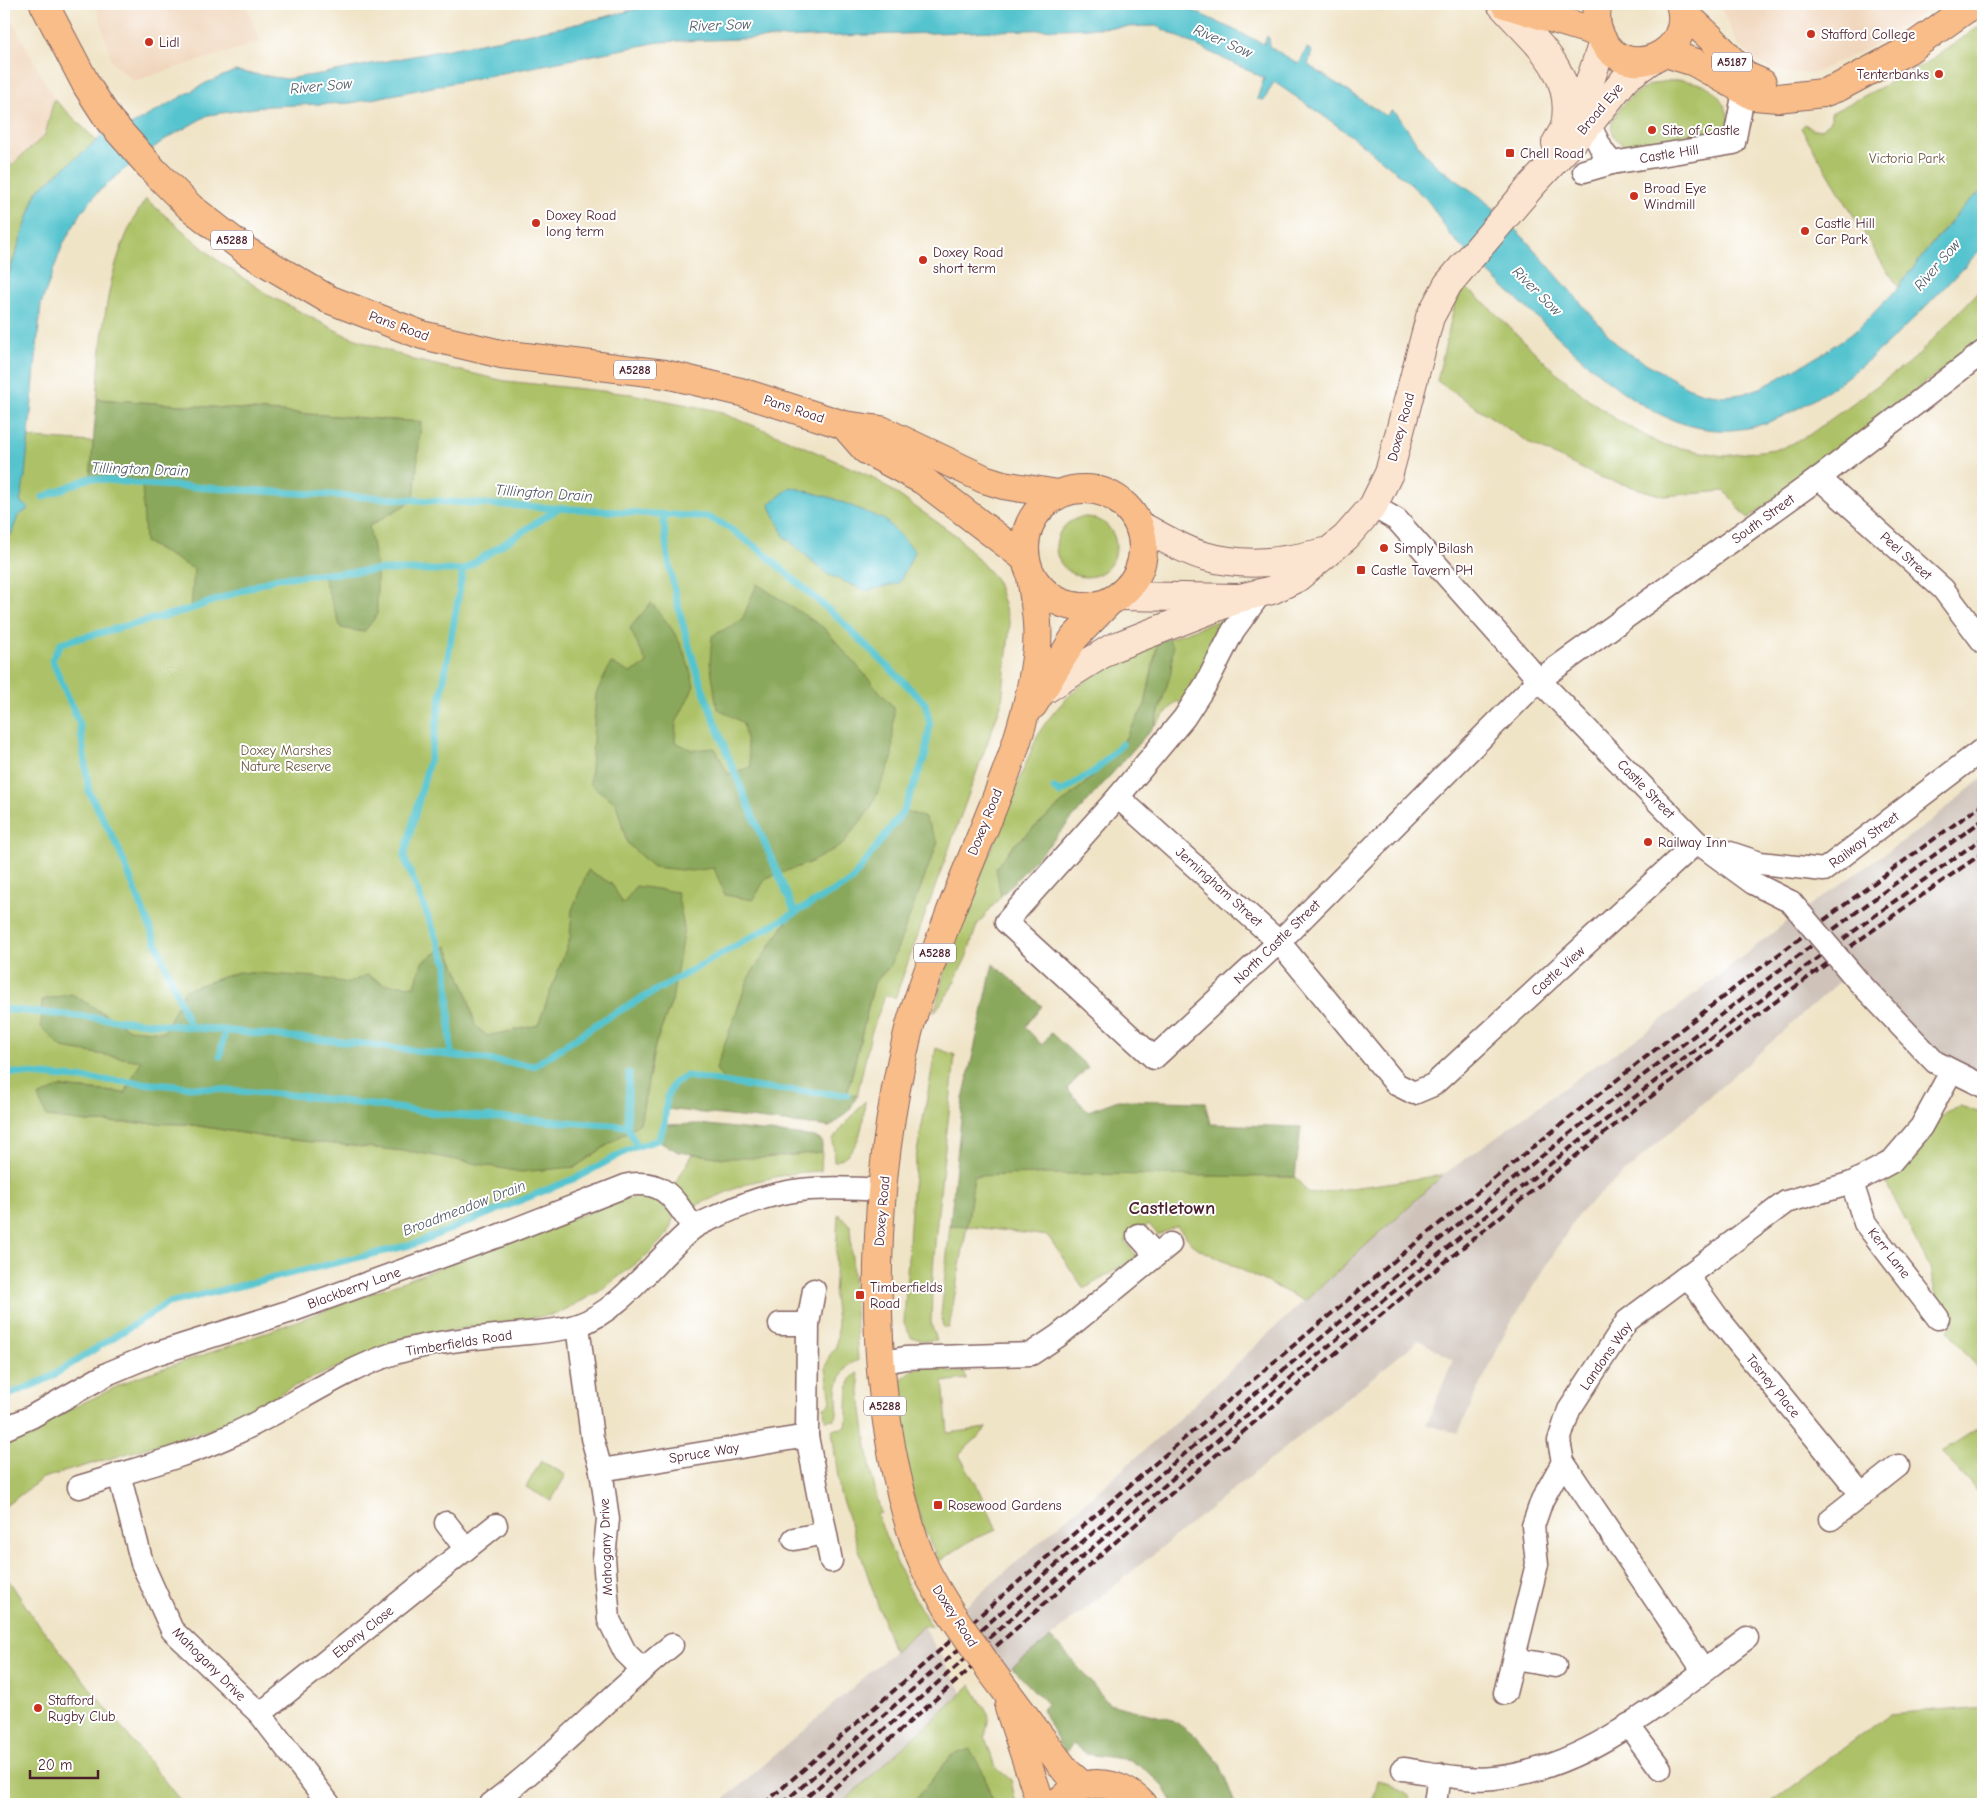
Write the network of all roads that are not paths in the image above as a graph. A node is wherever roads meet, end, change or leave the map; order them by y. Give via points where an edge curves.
1 (44, 4) edge
2 (58, 4) edge
3 (1501, 4) edge
4 (1505, 4) edge
5 (1598, 4) edge
6 (1972, 4) edge
7 (1681, 7) edge
8 (63, 36) junction
9 (1601, 38) junction
10 (1658, 56) junction
11 (1744, 91) junction
12 (1794, 96) junction
13 (1577, 126) junction
14 (1612, 163) junction
15 (1584, 170) dead end
16 (1507, 215) joint
17 (1983, 352) edge
18 (844, 425) junction
19 (1819, 478) junction
20 (1058, 494) junction
21 (1374, 506) junction
22 (1138, 525) junction
23 (1326, 552) junction
24 (1028, 567) junction
25 (1250, 596) junction
26 (1114, 600) junction
27 (1983, 642) edge
28 (1539, 680) junction
29 (1041, 692) junction
30 (1022, 726) junction
31 (1983, 749) edge
32 (1118, 797) junction
33 (1697, 842) junction
34 (1279, 942) junction
35 (1951, 1072) junction
36 (1983, 1086) edge
37 (1414, 1092) joint
38 (1852, 1182) junction
39 (883, 1190) junction
40 (693, 1227) junction
41 (1138, 1235) dead end
42 (1687, 1275) junction
43 (814, 1290) dead end
44 (1938, 1318) dead end
45 (780, 1324) dead end
46 (808, 1324) junction
47 (578, 1325) junction
48 (880, 1363) junction
49 (4, 1429) edge
50 (807, 1436) junction
51 (1563, 1462) junction
52 (1898, 1466) dead end
53 (601, 1470) junction
54 (119, 1474) junction
55 (79, 1487) dead end
56 (1862, 1494) junction
57 (1831, 1519) dead end
58 (446, 1523) dead end
59 (496, 1526) dead end
60 (826, 1533) junction
61 (794, 1539) dead end
62 (466, 1550) junction
63 (831, 1560) dead end
64 (1747, 1638) dead end
65 (672, 1645) dead end
66 (1514, 1659) junction
67 (1555, 1666) dead end
68 (642, 1670) junction
69 (1703, 1670) junction
70 (997, 1680) junction
71 (1505, 1693) dead end
72 (260, 1714) junction
73 (1628, 1725) junction
74 (1660, 1768) dead end
75 (1403, 1769) dead end
76 (1439, 1774) junction
77 (1083, 1786) junction
78 (329, 1804) edge
79 (491, 1804) edge
80 (1041, 1804) edge
81 (1057, 1804) edge
82 (1142, 1804) edge
83 (1435, 1804) edge

1 - 8 main road, Pans Road / A5288
2 - 8 main road, Pans Road / A5288
3 - 13 street via 1562,77
4 - 9 main road
5 - 9 main road via 1596,22
6 - 12 main road, A5187 via 1877,68 1823,93
7 - 10 main road via 1682,24 1677,40
7 - 12 main road, A5187 via 1746,76
8 - 18 main road, Pans Road / A5288 via 86,86 109,120 190,207 248,252 328,299 422,335 501,354 665,374 741,392
9 - 10 main road via 1611,52 1635,62
9 - 13 street, Broad Eye
10 - 11 main road, A5187 via 1694,62
10 - 13 street, Broad Eye via 1626,78
11 - 12 main road, A5187 via 1754,96
11 - 14 street, Castle Hill via 1734,143
13 - 14 street
13 - 16 street, Broad Eye
14 - 15 street, Castle Hill
16 - 21 street, Doxey Road via 1448,284 1430,317 1389,473
17 - 19 street, South Street
18 - 20 main road, Pans Road / A5288 via 882,430 990,481
18 - 24 main road via 866,450 924,481
19 - 27 street, Peel Street via 1943,589
19 - 28 street, South Street
20 - 22 main road, A5288 via 1085,489 1104,492 1121,501
20 - 24 main road, A5288 via 1042,505 1031,521 1025,539
21 - 23 street, Doxey Road via 1346,537
21 - 28 street, Castle Street via 1397,520
22 - 23 street, Doxey Road via 1203,556 1242,563 1277,563
22 - 26 main road, A5288 via 1143,544 1142,564 1134,582
23 - 25 street, Doxey Road via 1297,578
24 - 26 main road via 1041,590 1055,601 1072,607 1090,608
24 - 30 main road, Doxey Road / A5288 via 1038,621 1036,657
25 - 26 street, Doxey Road
25 - 29 street via 1112,648
25 - 32 street via 1206,684 1184,718
26 - 29 main road, Doxey Road / A5288 via 1074,638
28 - 33 street, Castle Street
28 - 34 street, North Castle Street
29 - 30 main road, Doxey Road / A5288
30 - 39 main road, Doxey Road / A5288 via 909,1030 897,1086
31 - 33 street, Railway Street via 1824,870 1760,863
32 - 34 street, Jerningham Street
32 - 34 street, North Castle Street via 1006,922 1154,1058
33 - 35 street, Castle Street, bridge via 1753,884 1791,902 1856,980 1935,1062
33 - 37 street, Castle View via 1433,1085
34 - 37 street, Jerningham Street via 1396,1084
35 - 36 street, Castle Street
35 - 38 street, Landons Way via 1921,1128 1890,1162
38 - 42 street, Landons Way via 1786,1202
38 - 44 street, Kerr Lane via 1865,1223
39 - 40 street, Timberfields Road via 829,1186 775,1193
39 - 48 main road, Doxey Road / A5288 via 878,1242
40 - 47 street, Timberfields Road via 647,1275 597,1316
40 - 49 street, Blackberry Lane via 675,1201 660,1188 646,1183 628,1186 300,1308 152,1355 109,1373
41 - 48 street via 1163,1249 1058,1336 1031,1354 905,1358
42 - 51 street, Landons Way via 1627,1321 1569,1410 1559,1441
42 - 56 street, Tosney Place via 1718,1318
43 - 46 street
45 - 46 street
46 - 50 street
47 - 53 street, Mahogany Drive via 592,1438
47 - 54 street, Timberfields Road via 469,1339 395,1353 342,1375 272,1416 226,1438 169,1461
48 - 70 main road, Doxey Road / A5288, bridge via 892,1460 925,1569
50 - 53 street, Spruce Way
50 - 60 street
51 - 66 street via 1532,1526 1537,1564
51 - 69 street, Landons Way
52 - 56 street
53 - 68 street, Mahogany Drive via 608,1519 604,1558 609,1620 625,1652
54 - 55 street, Timberfields Road
54 - 72 street, Mahogany Drive via 142,1563 172,1630
56 - 57 street
58 - 62 street
59 - 62 street, Ebony Close
60 - 61 street
60 - 63 street
62 - 72 street, Ebony Close
64 - 69 street
65 - 68 street
66 - 67 street
66 - 71 street
68 - 79 street via 524,1780
69 - 73 street
70 - 77 main road, Doxey Road / A5288 via 1066,1771
70 - 80 main road, Doxey Road / A5288
72 - 78 street, Mahogany Drive
73 - 74 street
73 - 76 street via 1573,1758 1530,1773 1492,1778
75 - 76 street
76 - 83 street
77 - 81 main road via 1071,1791
77 - 82 main road via 1100,1783 1118,1786

